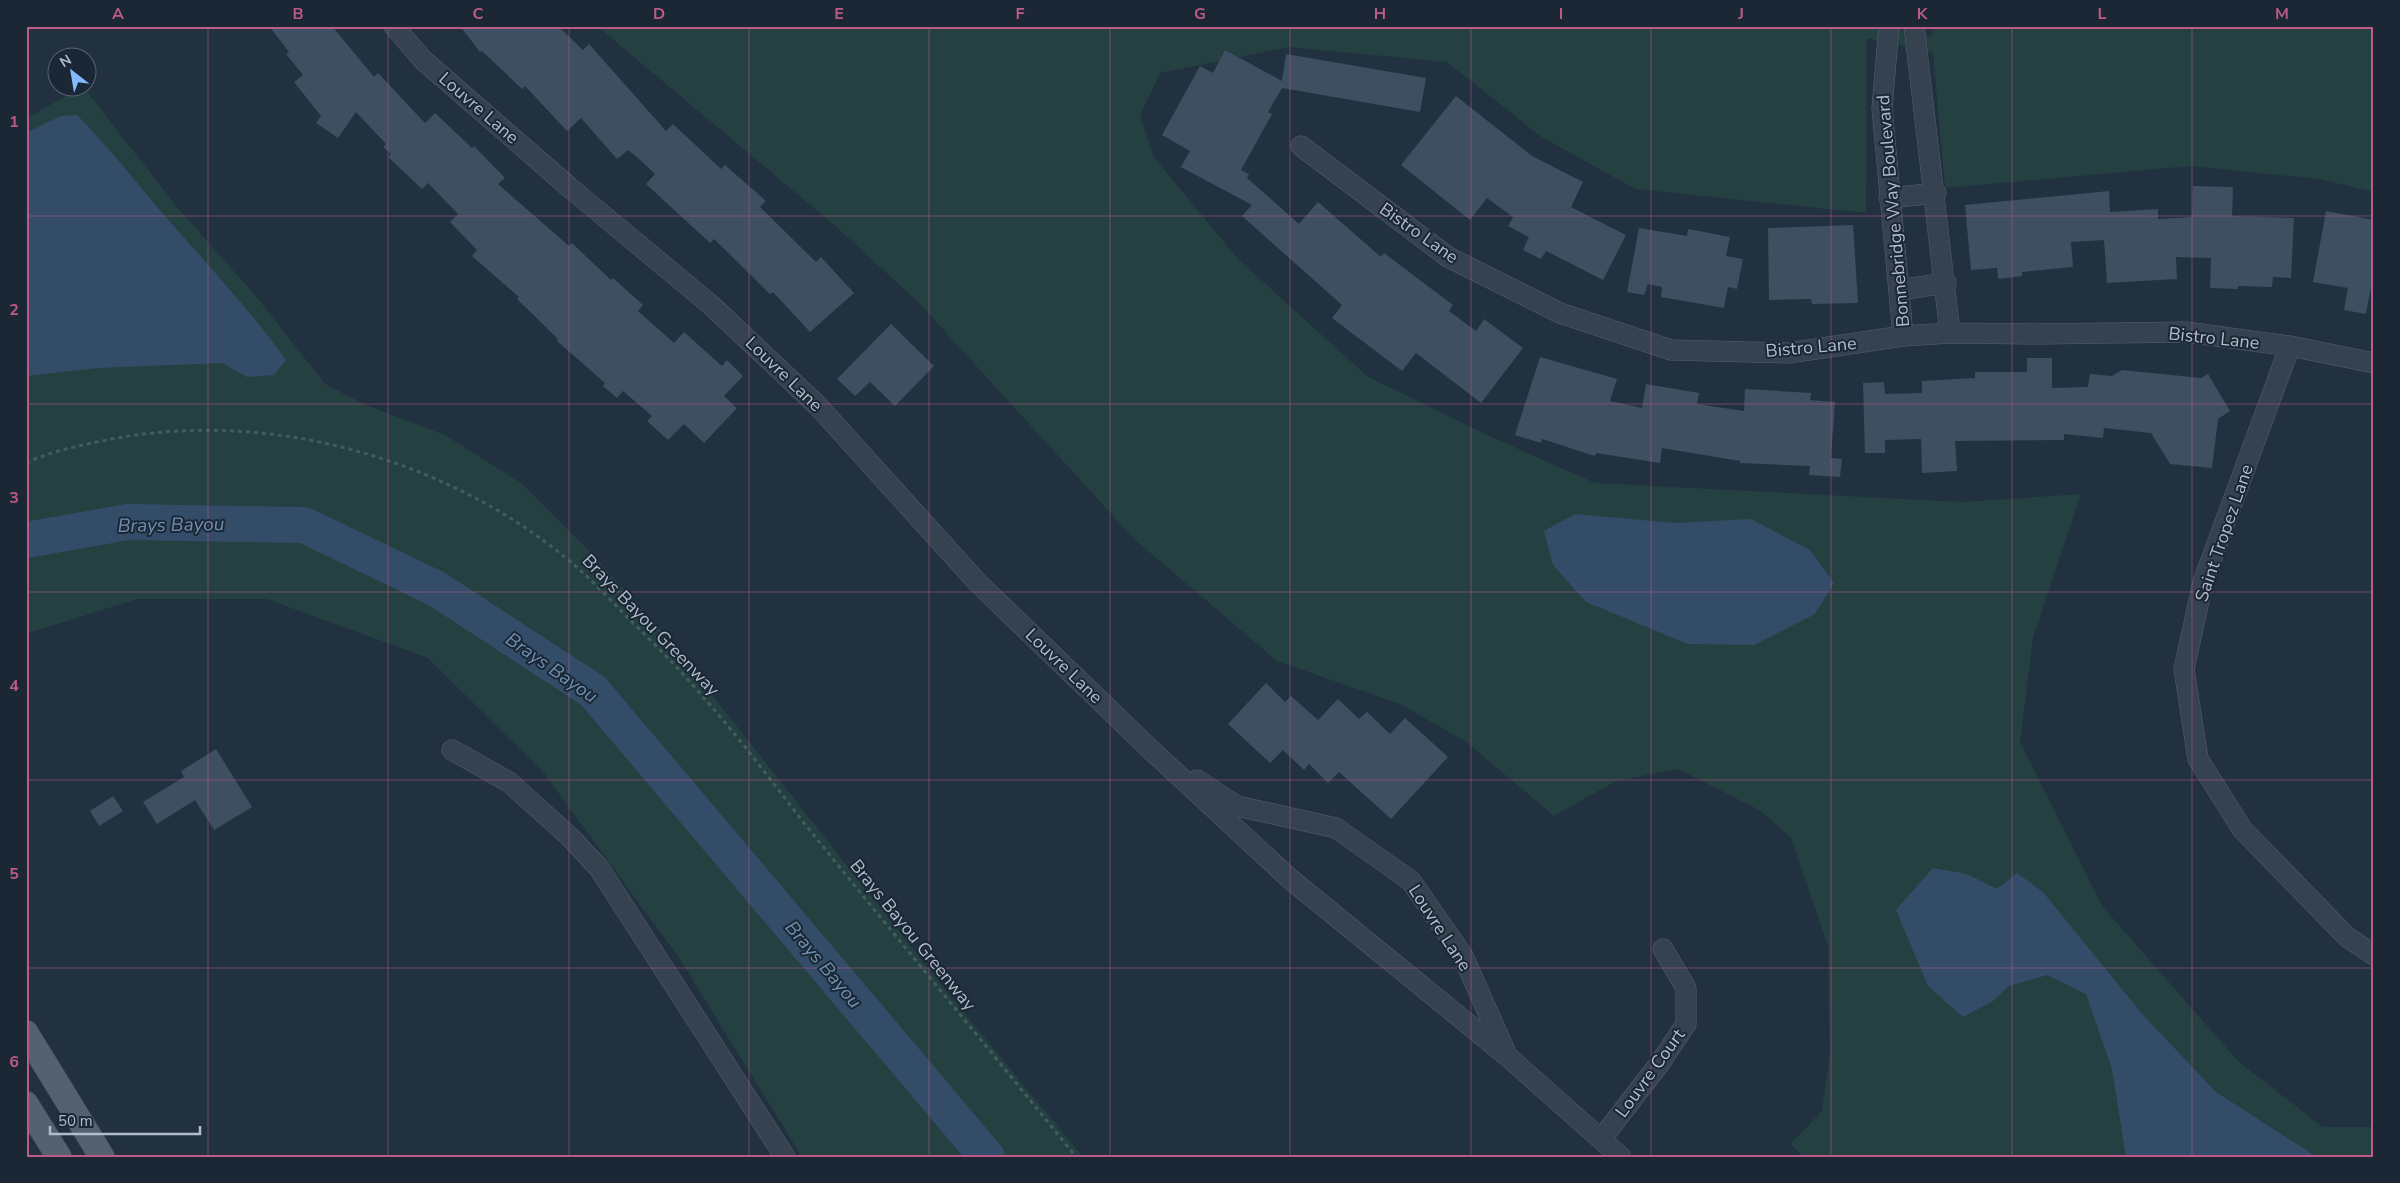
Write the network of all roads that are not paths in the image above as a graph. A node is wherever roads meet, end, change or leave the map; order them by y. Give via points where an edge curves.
1 (394, 26) edge
2 (1889, 26) edge
3 (1914, 26) edge
4 (1301, 146) dead end
5 (1936, 193) junction
6 (1889, 198) junction
7 (1946, 283) junction
8 (1899, 290) junction
9 (1950, 333) junction
10 (1903, 336) junction
11 (2290, 346) junction
12 (2374, 363) edge
13 (1149, 748) junction
14 (452, 750) dead end
15 (1663, 949) dead end
16 (2374, 955) edge
17 (26, 1033) edge
18 (1506, 1055) junction
19 (26, 1104) edge
20 (1602, 1138) junction
21 (59, 1157) edge
22 (102, 1157) edge
23 (785, 1157) edge
24 (1621, 1157) edge

1 - 13 street, Louvre Lane via 423,60 711,305 818,406 978,583
2 - 6 street, Bonnebridge Way Boulevard via 1882,108
3 - 5 street
4 - 10 street, Bistro Lane via 1448,256 1560,314 1671,350 1789,353
5 - 6 street
5 - 7 street
6 - 8 street, Bonnebridge Way Boulevard
7 - 8 street
7 - 9 street
8 - 10 street, Bonnebridge Way Boulevard
9 - 10 street, Bistro Lane
9 - 11 street, Bistro Lane via 2186,332
11 - 12 street, Bistro Lane
11 - 16 street, Saint Tropez Lane via 2203,582 2184,669 2198,759 2242,829 2346,937
13 - 18 street, Louvre Lane via 1289,878
13 - 18 street, Louvre Lane via 1237,806 1336,828 1411,880 1463,956
14 - 23 street via 509,782 599,868
15 - 20 street, Louvre Court via 1686,988 1686,1024
17 - 22 main road
18 - 20 street, Louvre Lane
19 - 21 main road
20 - 24 street, Louvre Lane

